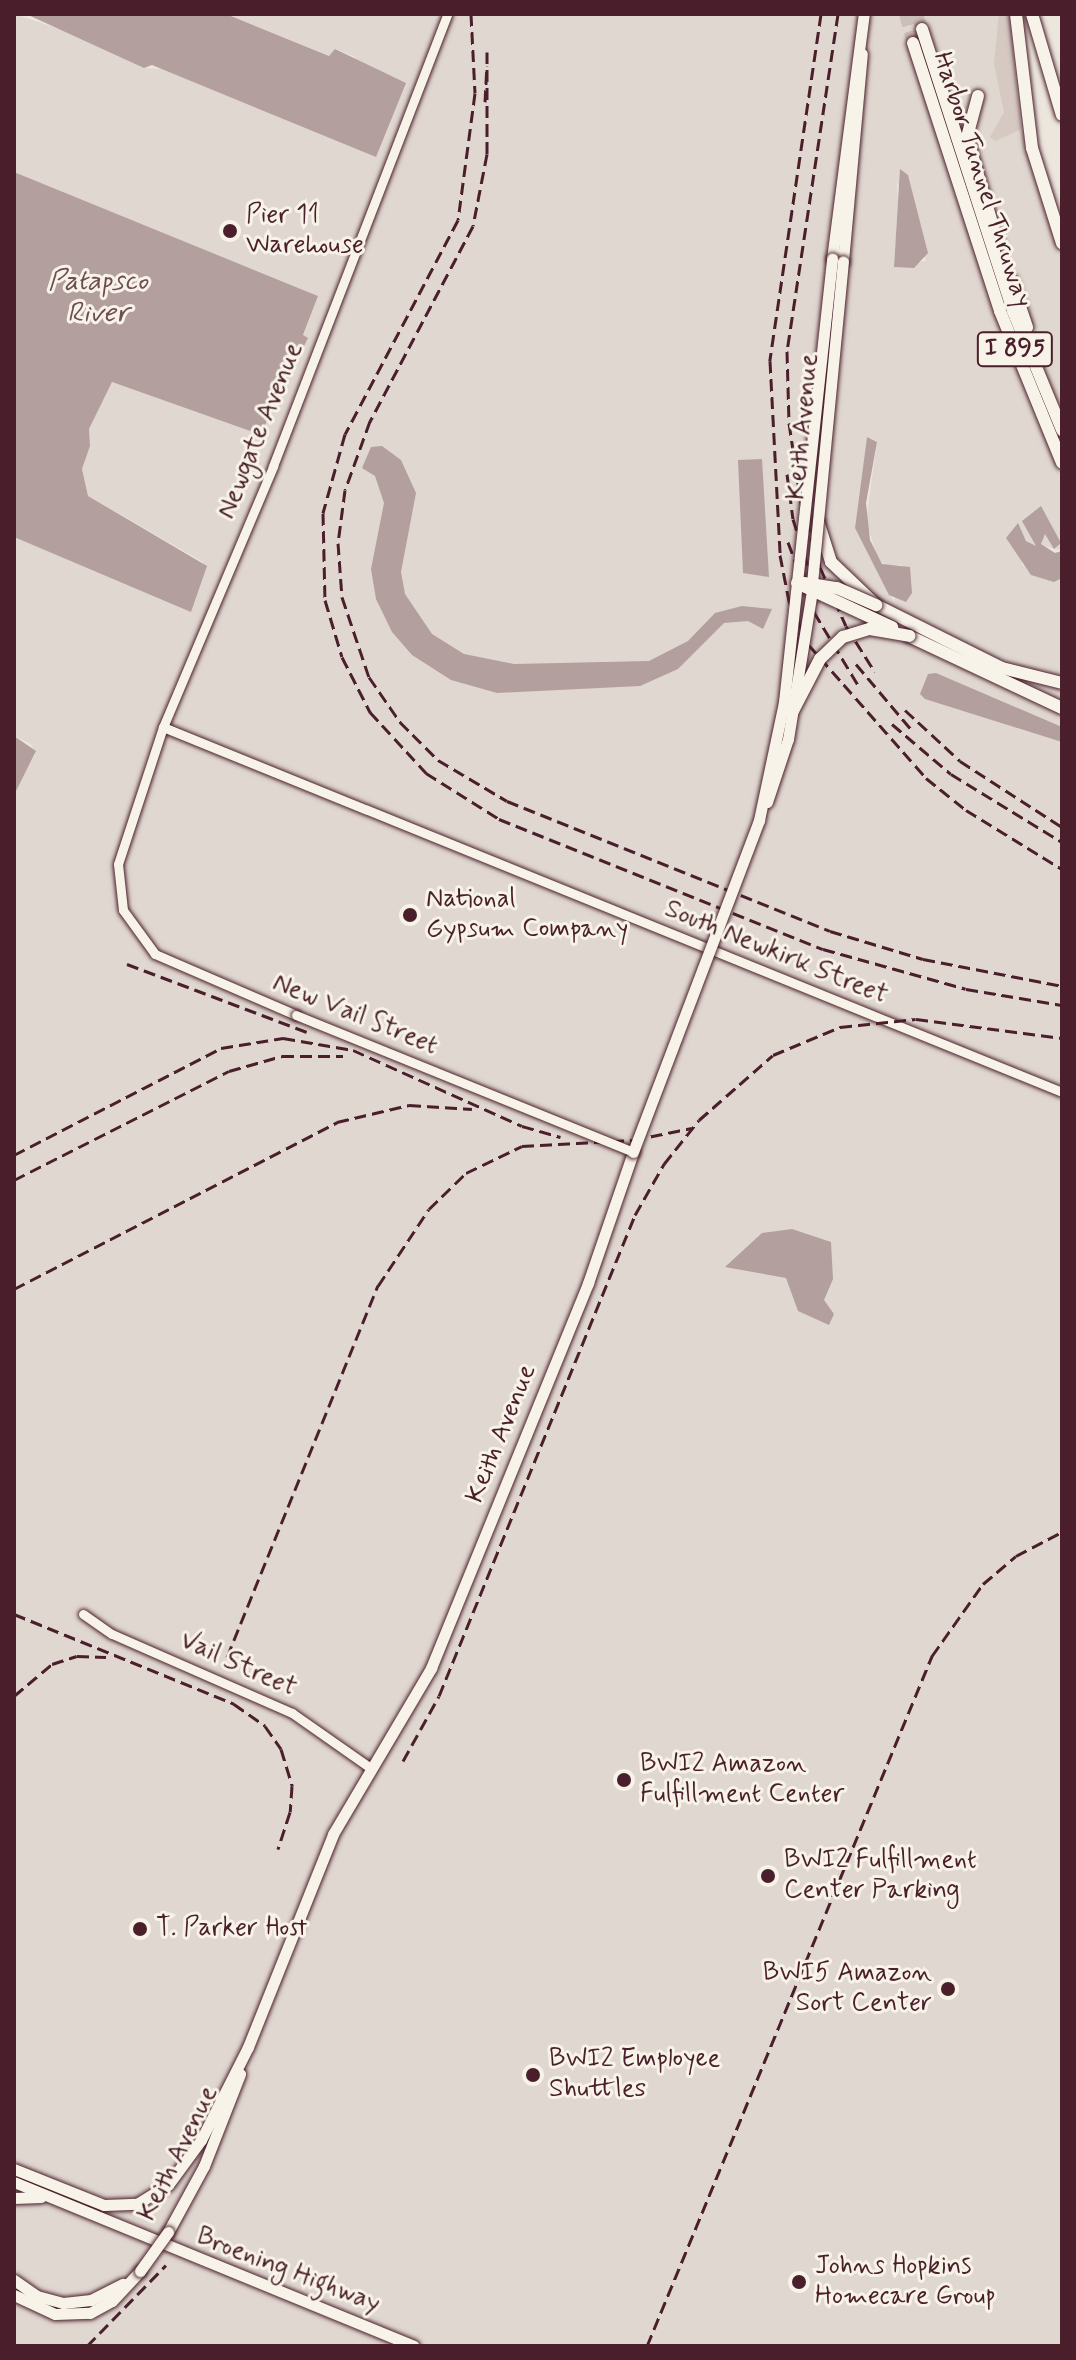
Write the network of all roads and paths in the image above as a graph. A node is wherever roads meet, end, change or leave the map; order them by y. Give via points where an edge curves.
1 (447, 14) edge
2 (864, 14) edge
3 (1016, 14) edge
4 (1032, 14) edge
5 (922, 29) tunnel mouth
6 (913, 43) tunnel mouth
7 (978, 96) dead end
8 (1062, 115) edge
9 (1062, 243) edge
10 (838, 260) junction
11 (1044, 392) junction
12 (1062, 429) edge
13 (1061, 462) edge
14 (818, 520) junction
15 (797, 583) junction
16 (812, 586) junction
17 (876, 605) junction
18 (909, 636) junction
19 (1062, 683) edge
20 (1062, 706) edge
21 (793, 711) junction
22 (163, 727) junction
23 (759, 820) junction
24 (118, 864) joint
25 (710, 950) junction
26 (1062, 1092) edge
27 (646, 1111) dead end
28 (633, 1152) junction
29 (83, 1614) dead end
30 (369, 1767) junction
31 (248, 2047) junction
32 (14, 2169) edge
33 (14, 2182) edge
34 (45, 2197) junction
35 (14, 2198) edge
36 (14, 2280) edge
37 (119, 2290) junction
38 (14, 2295) edge
39 (414, 2346) edge

1 - 22 street, Newgate Avenue via 273,466
2 - 10 main road, Keith Avenue
3 - 9 highway via 1029,134
4 - 8 highway
5 - 11 highway, Harbor Tunnel Thruway / I 895 via 985,231
6 - 13 highway, Harbor Tunnel Thruway / I 895 via 1000,311
7 - 11 highway via 967,137
10 - 14 main road, Keith Avenue, bridge
10 - 15 main road, Keith Avenue, bridge
11 - 12 highway, Harbor Tunnel Thruway / I 895
14 - 16 main road, Keith Avenue, bridge
14 - 17 highway, bridge via 831,562
15 - 16 highway, bridge
15 - 23 main road, Keith Avenue, bridge via 784,702
16 - 17 highway, bridge
16 - 18 highway, bridge
16 - 21 main road, Keith Avenue, bridge
17 - 19 highway via 1002,668
18 - 20 highway
18 - 21 highway, bridge via 870,629 843,637 820,659
21 - 23 main road, Keith Avenue, bridge via 779,774
22 - 24 street, Newgate Avenue
22 - 25 street, South Newkirk Street
23 - 28 main road, Keith Avenue, bridge
24 - 28 street, New Vail Street, bridge via 123,910 155,954
25 - 26 street, South Newkirk Street
25 - 27 street
28 - 30 main road, Keith Avenue via 561,1350 431,1668
29 - 30 street, Vail Street via 112,1634 292,1713
30 - 31 main road, Keith Avenue via 333,1834
31 - 32 main road, Keith Avenue via 201,2140 156,2196 137,2204 104,2205
31 - 37 main road, Keith Avenue, bridge via 217,2137 168,2232
33 - 34 main road, Broening Highway
34 - 35 main road
34 - 39 main road, Broening Highway
36 - 37 main road via 37,2296 63,2303
37 - 38 main road, Keith Avenue via 100,2308 77,2315 42,2310

